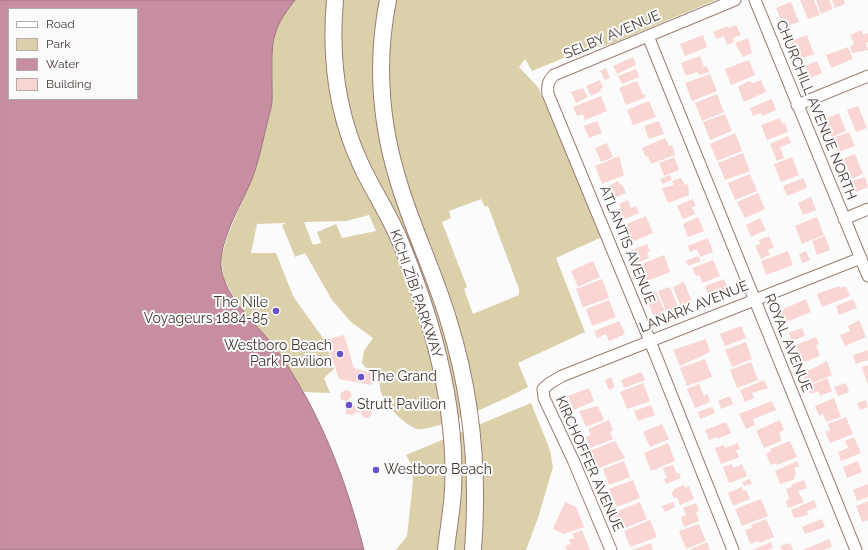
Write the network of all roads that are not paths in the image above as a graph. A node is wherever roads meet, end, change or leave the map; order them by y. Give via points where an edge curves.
1 (335, 0) edge
2 (388, 0) edge
3 (736, 0) edge
4 (755, 0) edge
5 (648, 36) junction
6 (868, 76) edge
7 (548, 84) joint
8 (797, 105) junction
9 (868, 209) edge
10 (844, 218) junction
11 (860, 258) junction
12 (868, 276) edge
13 (754, 299) junction
14 (650, 341) junction
15 (543, 389) joint
16 (446, 550) edge
17 (473, 550) edge
18 (610, 550) edge
19 (733, 550) edge
20 (856, 550) edge

1 - 16 highway, KICHI ZĪBĪ PARKWAY via 335,74 347,131 410,265 437,353 451,435 453,490
2 - 17 highway, KICHI ZĪBĪ PARKWAY via 381,54 382,103 398,180 449,322 469,410 475,480
3 - 5 street, SELBY AVENUE
4 - 8 street, CHURCHILL AVENUE NORTH
5 - 7 street, SELBY AVENUE via 554,75
5 - 13 street, ROYAL AVENUE
6 - 8 street
7 - 14 street, ATLANTIS AVENUE via 548,94
8 - 10 street, CHURCHILL AVENUE NORTH
9 - 10 street
10 - 11 street, CHURCHILL AVENUE NORTH
11 - 12 street, CHURCHILL AVENUE NORTH
11 - 13 street, LANARK AVENUE
13 - 14 street, LANARK AVENUE
13 - 20 street, ROYAL AVENUE
14 - 15 street, LANARK AVENUE via 562,376
14 - 19 street, ATLANTIS AVENUE
15 - 18 street, KIRCHOFFER AVENUE via 544,398 574,462

